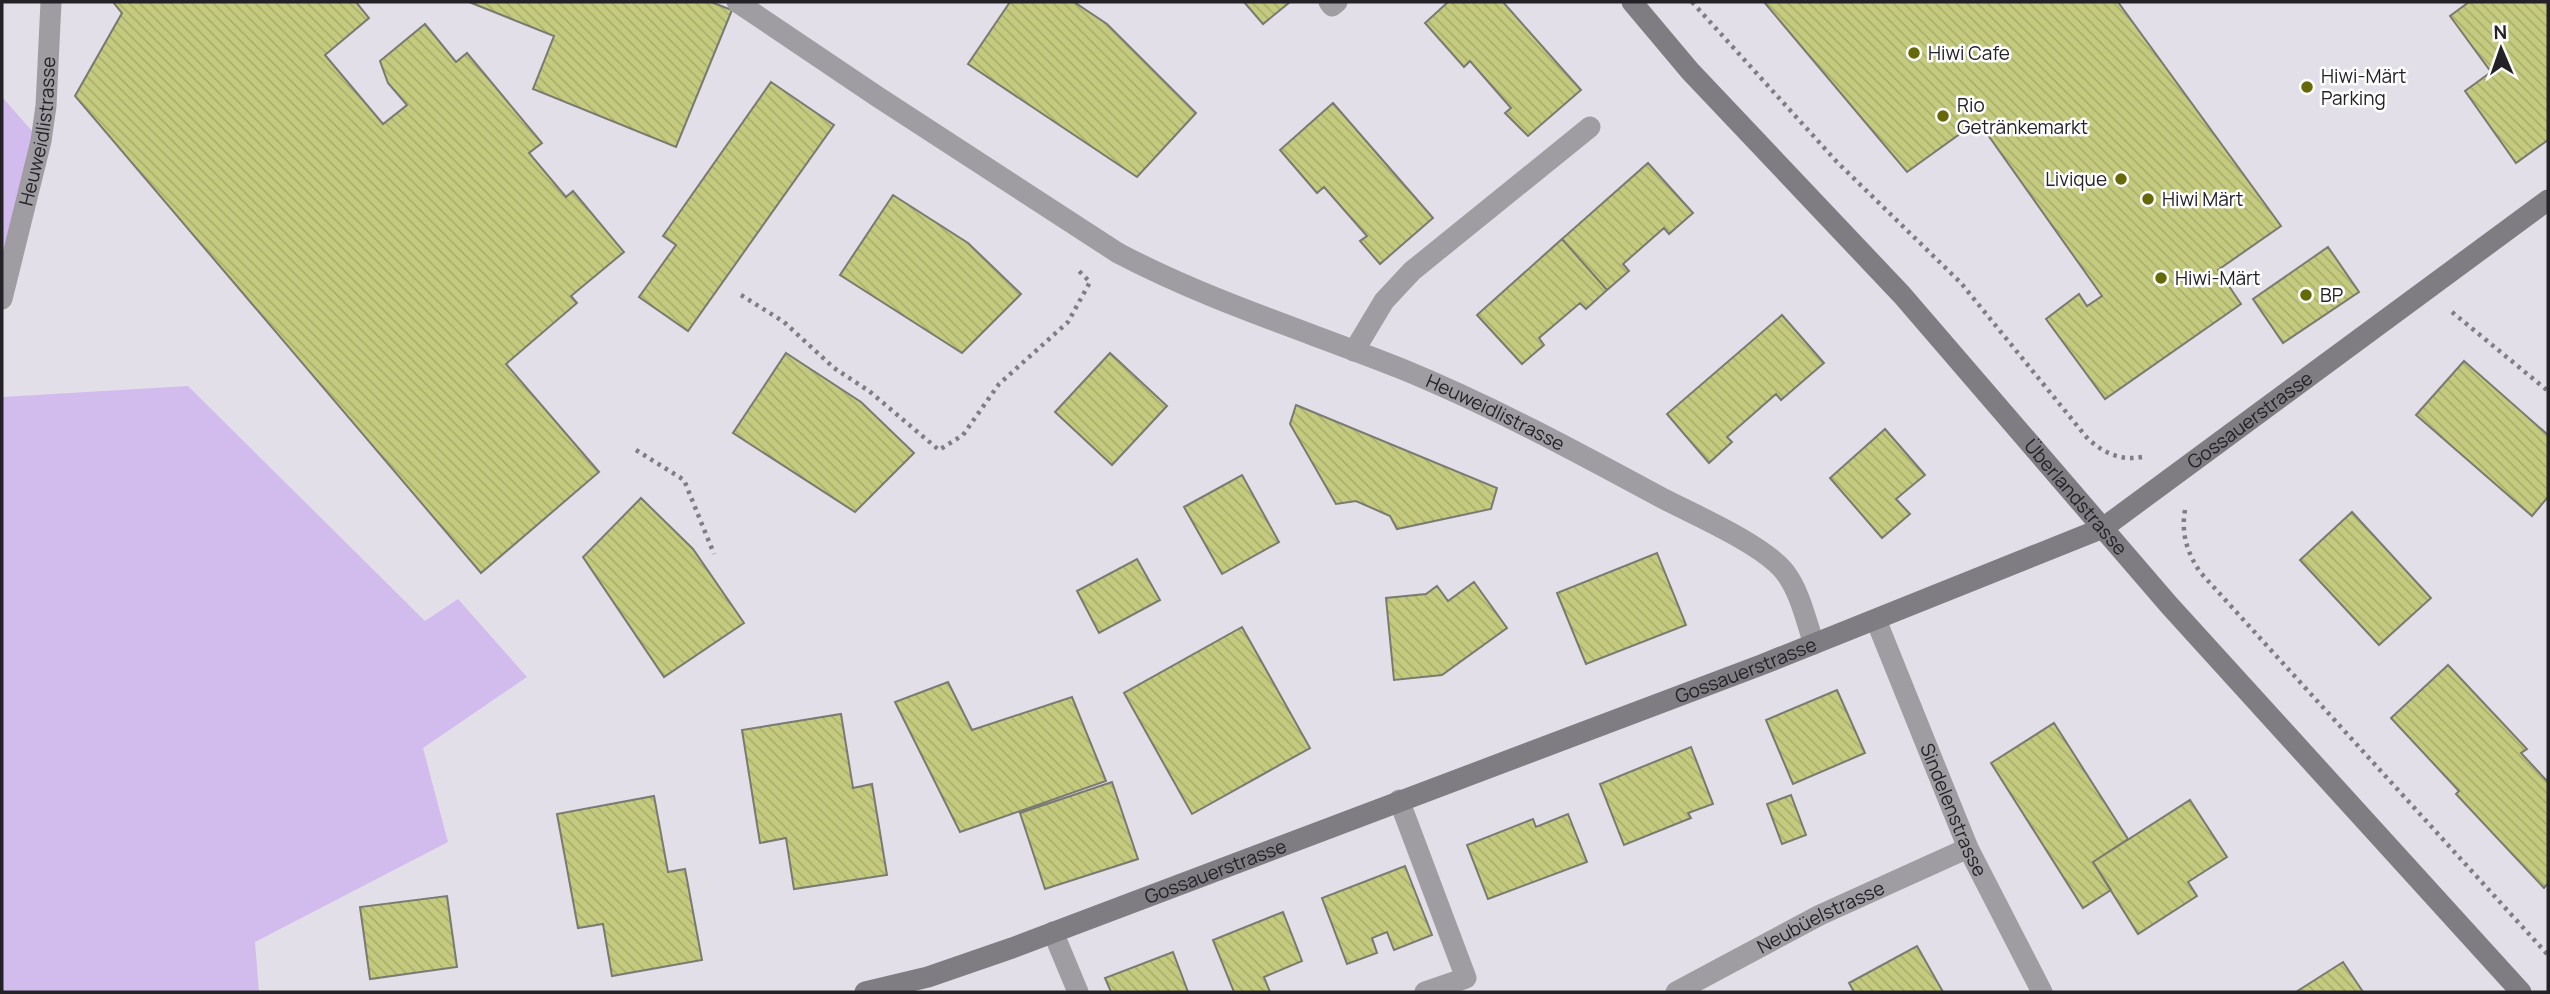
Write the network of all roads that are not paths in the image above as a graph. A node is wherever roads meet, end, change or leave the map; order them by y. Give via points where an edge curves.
1 (51, 2) edge
2 (737, 2) edge
3 (1329, 2) edge
4 (1337, 2) edge
5 (1632, 2) edge
6 (1590, 127) dead end
7 (2548, 200) edge
8 (2, 299) edge
9 (1354, 351) junction
10 (2102, 528) junction
11 (1876, 620) junction
12 (1814, 644) junction
13 (1399, 800) junction
14 (1968, 848) junction
15 (1053, 932) junction
16 (864, 992) edge
17 (1078, 992) edge
18 (1425, 992) edge
19 (1676, 992) edge
20 (2042, 992) edge
21 (2521, 992) edge

1 - 8 street, Heuweidlistrasse via 41,141
2 - 9 street, Heuweidlistrasse via 1118,253 1212,297
3 - 4 street via 1332,6
5 - 10 street, Überlandstrasse via 1690,71 1902,295
6 - 9 street via 1412,271 1379,309
7 - 10 street, Gossauerstrasse
9 - 12 street, Heuweidlistrasse via 1497,411 1753,547 1788,578
10 - 11 street, Gossauerstrasse
10 - 21 street, Überlandstrasse
11 - 12 street, Gossauerstrasse
11 - 14 street, Sindelenstrasse
12 - 13 street, Gossauerstrasse
13 - 15 street, Gossauerstrasse
13 - 18 street via 1466,978
14 - 19 street, Neubüelstrasse via 1820,915
14 - 20 street, Sindelenstrasse
15 - 16 street, Gossauerstrasse via 928,977
15 - 17 street

